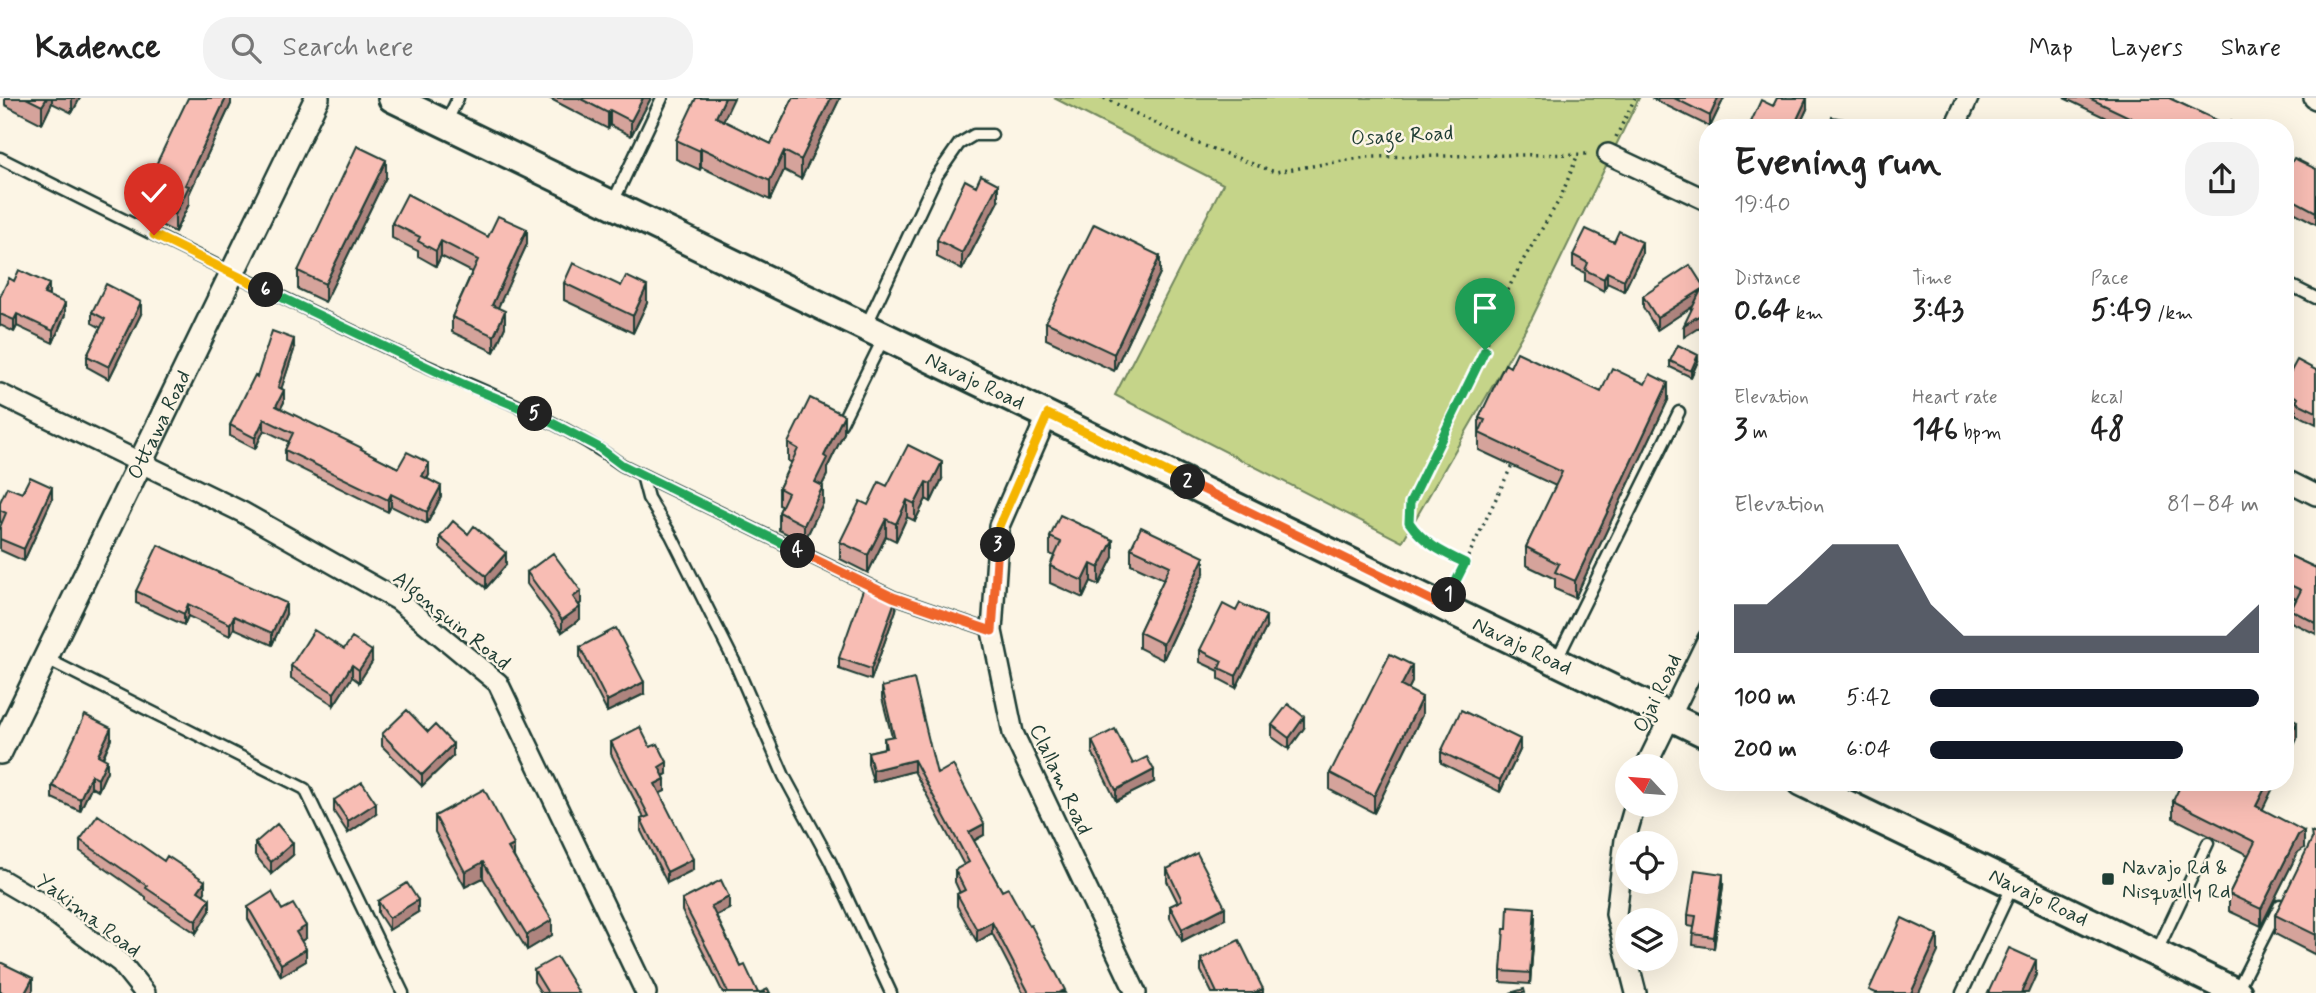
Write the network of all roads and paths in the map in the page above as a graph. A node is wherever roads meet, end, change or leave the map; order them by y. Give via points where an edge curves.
1 (317, 98) edge
2 (392, 98) edge
3 (458, 98) edge
4 (662, 98) edge
5 (1104, 98) edge
6 (1635, 98) edge
7 (1968, 98) edge
8 (1961, 119) edge
9 (446, 124) junction
10 (992, 135) dead end
11 (1578, 154) junction
12 (1608, 154) junction
13 (0, 158) edge
14 (1699, 197) edge
15 (612, 204) junction
16 (232, 274) junction
17 (2294, 287) edge
18 (2316, 298) edge
19 (875, 331) junction
20 (0, 394) edge
21 (1679, 412) dead end
22 (1048, 414) junction
23 (841, 424) edge
24 (1517, 454) edge
25 (141, 462) junction
26 (642, 475) junction
27 (2294, 484) edge
28 (2316, 495) edge
29 (1465, 563) junction
30 (1443, 606) junction
31 (992, 631) junction
32 (46, 658) junction
33 (1699, 658) edge
34 (1556, 661) junction
35 (1671, 716) junction
36 (1699, 730) edge
37 (0, 752) edge
38 (1652, 754) edge
39 (1820, 791) edge
40 (1632, 817) edge
41 (2208, 844) dead end
42 (0, 879) edge
43 (2013, 885) junction
44 (2286, 892) edge
45 (2155, 953) junction
46 (145, 993) edge
47 (403, 993) edge
48 (646, 993) edge
49 (891, 993) edge
50 (1136, 993) edge
51 (1636, 993) edge
52 (1962, 993) edge
53 (2237, 993) edge

1 - 16 street, Ottawa Road
2 - 9 main road, Navajo Road
3 - 9 lane
4 - 15 lane
5 - 11 path, Osage Road via 1194,142 1275,172 1367,157
6 - 12 path
7 - 8 street
9 - 15 main road, Navajo Road
10 - 19 lane via 974,135 959,144 936,177
11 - 12 path, Osage Road
11 - 29 path via 1560,199 1498,309 1485,350 1410,503 1409,522 1418,536
12 - 14 street
13 - 16 lane
15 - 19 main road, Navajo Road
16 - 25 street, Ottawa Road
16 - 26 lane via 544,418
17 - 18 lane
19 - 22 main road, Navajo Road
19 - 23 lane
20 - 25 street, Algonquin Road
21 - 34 lane
22 - 30 main road, Navajo Road
22 - 31 street, Clallam Road via 999,526
24 - 29 path
25 - 32 street, Ottawa Road
25 - 48 street, Algonquin Road via 242,512 398,600 498,683
26 - 31 lane via 893,597
26 - 49 lane via 648,498 671,534 735,663 784,776 830,861
27 - 28 street
29 - 30 path
30 - 34 main road, Navajo Road
31 - 50 street, Clallam Road via 1013,733
32 - 37 street, Ottawa Road
32 - 47 lane via 305,789
33 - 35 street, Ojai Road
34 - 35 main road, Navajo Road
35 - 36 main road, Navajo Road
35 - 38 street, Ojai Road
39 - 43 main road, Navajo Road
40 - 51 street via 1616,914
41 - 45 lane
42 - 46 street, Yakima Road via 41,903 121,963
43 - 45 main road, Navajo Road
43 - 52 lane
44 - 53 lane
45 - 53 main road, Navajo Road

